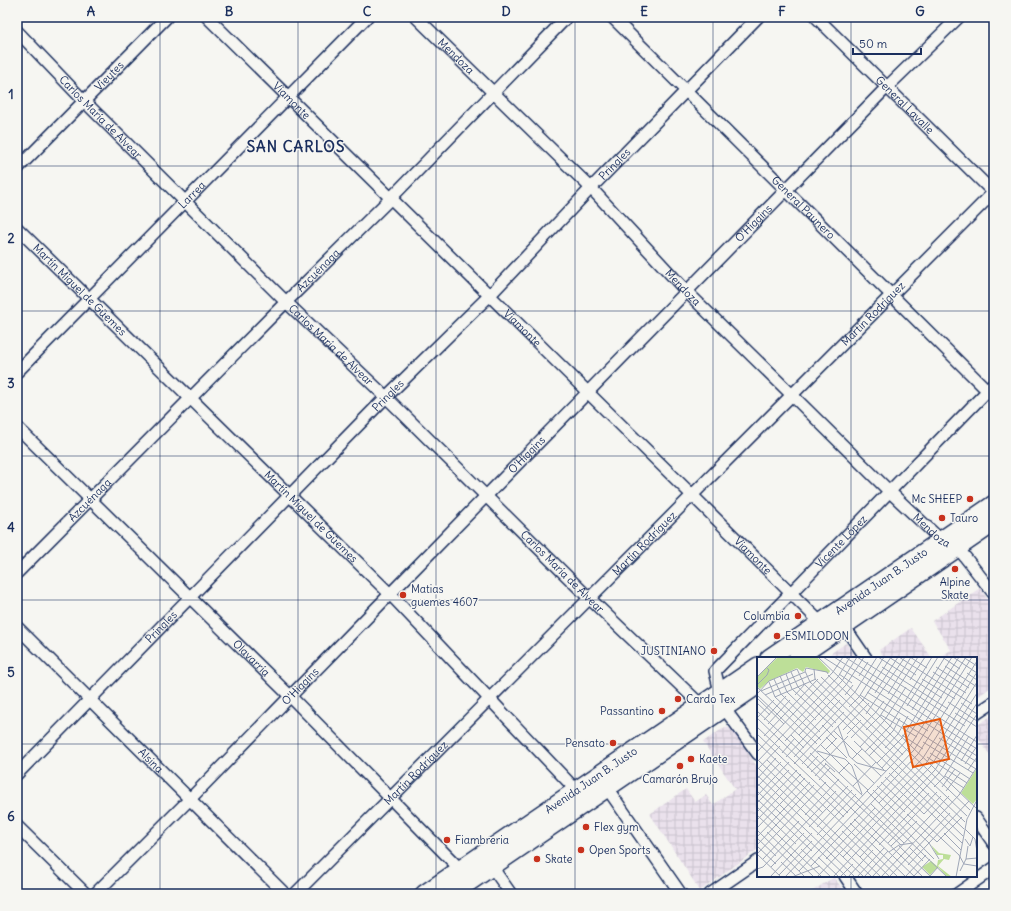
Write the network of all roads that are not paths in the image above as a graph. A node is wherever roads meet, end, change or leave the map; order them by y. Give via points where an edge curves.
1 (167, 17) edge
2 (207, 17) edge
3 (367, 17) edge
4 (416, 17) edge
5 (567, 17) edge
6 (612, 17) edge
7 (758, 17) edge
8 (816, 17) edge
9 (959, 17) edge
10 (17, 31) edge
11 (887, 87) junction
12 (686, 90) junction
13 (493, 92) junction
14 (288, 97) junction
15 (84, 101) junction
16 (17, 169) edge
17 (590, 188) junction
18 (786, 190) junction
19 (994, 192) edge
20 (391, 198) junction
21 (185, 202) junction
22 (17, 228) edge
23 (687, 292) junction
24 (490, 295) junction
25 (891, 295) junction
26 (89, 299) junction
27 (286, 302) junction
28 (17, 372) edge
29 (992, 391) edge
30 (588, 392) junction
31 (792, 394) junction
32 (386, 397) junction
33 (190, 398) junction
34 (17, 428) edge
35 (889, 491) junction
36 (290, 495) junction
37 (692, 495) junction
38 (486, 497) junction
39 (91, 499) junction
40 (994, 504) edge
41 (994, 523) edge
42 (941, 540) junction
43 (958, 548) junction
44 (17, 573) edge
45 (791, 593) junction
46 (390, 594) junction
47 (994, 594) edge
48 (190, 597) junction
49 (589, 598) junction
50 (821, 623) junction
51 (844, 626) junction
52 (17, 627) edge
53 (770, 657) edge
54 (798, 657) edge
55 (865, 657) edge
56 (757, 667) edge
57 (757, 686) edge
58 (720, 692) junction
59 (290, 696) junction
60 (489, 698) junction
61 (90, 699) junction
62 (994, 702) edge
63 (701, 705) junction
64 (724, 708) junction
65 (977, 713) edge
66 (757, 753) edge
67 (17, 774) edge
68 (607, 788) junction
69 (576, 790) junction
70 (391, 798) junction
71 (190, 799) junction
72 (977, 819) edge
73 (17, 826) edge
74 (994, 844) edge
75 (757, 862) edge
76 (492, 867) junction
77 (994, 868) edge
78 (460, 869) junction
79 (846, 877) edge
80 (86, 894) edge
81 (95, 894) edge
82 (285, 894) edge
83 (295, 894) edge
84 (424, 894) edge
85 (452, 894) edge
86 (511, 894) edge
87 (681, 894) edge
88 (710, 894) edge
89 (857, 894) edge
90 (956, 894) edge

1 - 15 street, Vieytes
2 - 14 street, Viamonte
3 - 14 street, Larrea
4 - 13 street, Mendoza
5 - 13 street, Azcuénaga
6 - 12 street, General Paunero
7 - 12 street, Pringles
8 - 11 street, General Lavalle
9 - 11 street, O'Higgins
10 - 15 street, Carlos María de Alvear
11 - 18 street, O'Higgins
11 - 19 street, General Lavalle
12 - 17 street, Pringles
12 - 18 street, General Paunero
13 - 17 street, Mendoza
13 - 20 street, Azcuénaga
14 - 20 street, Viamonte
14 - 21 street, Larrea
15 - 16 street, Vieytes
15 - 21 street, Carlos María de Alvear
17 - 23 street, Mendoza
17 - 24 street, Pringles
18 - 23 street, O'Higgins
18 - 25 street, General Paunero
19 - 25 street, Martín Rodríguez
20 - 24 street, Viamonte
20 - 27 street, Azcuénaga
21 - 26 street, Larrea
21 - 27 street, Carlos María de Alvear
22 - 26 street, Martín Miguel de Güemes
23 - 30 street, O'Higgins
23 - 31 street, Mendoza
24 - 30 street, Viamonte
24 - 32 street, Pringles
25 - 29 street, General Paunero
25 - 31 street, Martín Rodríguez
26 - 28 street, Larrea
26 - 33 street, Martín Miguel de Güemes
27 - 32 street, Carlos María de Alvear
27 - 33 street, Azcuénaga
29 - 35 street, Vicente López
30 - 37 street, Viamonte
30 - 38 street, O'Higgins
31 - 35 street, Mendoza
31 - 37 street, Martín Rodríguez
32 - 36 street, Pringles
32 - 38 street, Carlos María de Alvear
33 - 36 street, Martín Miguel de Güemes
33 - 39 street, Azcuénaga
34 - 39 street, Olavarría
35 - 42 street, Mendoza
35 - 45 street, Vicente López
36 - 46 street, Martín Miguel de Güemes
36 - 48 street, Pringles
37 - 45 street, Viamonte
37 - 49 street, Martín Rodríguez
38 - 46 street, O'Higgins
38 - 49 street, Carlos María de Alvear
39 - 44 street, Azcuénaga
39 - 48 street, Olavarría
40 - 42 main road, Avenida Juan B. Justo
41 - 43 main road, Avenida Juan B. Justo
42 - 43 street, Mendoza
42 - 50 main road, Avenida Juan B. Justo
43 - 47 street
43 - 51 main road, Avenida Juan B. Justo
45 - 50 street, Viamonte
45 - 58 street, Vicente López via 715,671
46 - 59 street, O'Higgins
46 - 60 street, Martín Miguel de Güemes
48 - 59 street, Olavarría
48 - 61 street, Pringles
49 - 60 street, Martín Rodríguez
49 - 63 street, Carlos María de Alvear
50 - 51 street
50 - 53 main road, Avenida Juan B. Justo
51 - 54 main road, Avenida Juan B. Justo
51 - 55 street
52 - 61 street, Alsina
56 - 58 main road, Avenida Juan B. Justo
57 - 64 main road, Avenida Juan B. Justo
58 - 63 main road, Avenida Juan B. Justo
58 - 64 street, Vicente López
59 - 70 street, Olavarría
59 - 71 street, O'Higgins
60 - 69 street, Martín Miguel de Güemes
60 - 70 street, Martín Rodríguez
61 - 67 street, Pringles
61 - 71 street, Alsina
62 - 65 street
63 - 64 street
63 - 69 main road, Avenida Juan B. Justo
64 - 66 street
64 - 68 main road, Avenida Juan B. Justo
68 - 69 street
68 - 76 main road, Avenida Juan B. Justo
68 - 87 street
69 - 78 main road, Avenida Juan B. Justo
70 - 78 street, Olavarría
70 - 83 street, Martín Rodríguez
71 - 81 street, O'Higgins
71 - 82 street, Alsina
72 - 74 street
73 - 80 street
75 - 88 street
76 - 78 street
76 - 85 main road, Avenida Juan B. Justo
76 - 86 street
77 - 90 street
78 - 84 main road, Avenida Juan B. Justo
79 - 89 street

